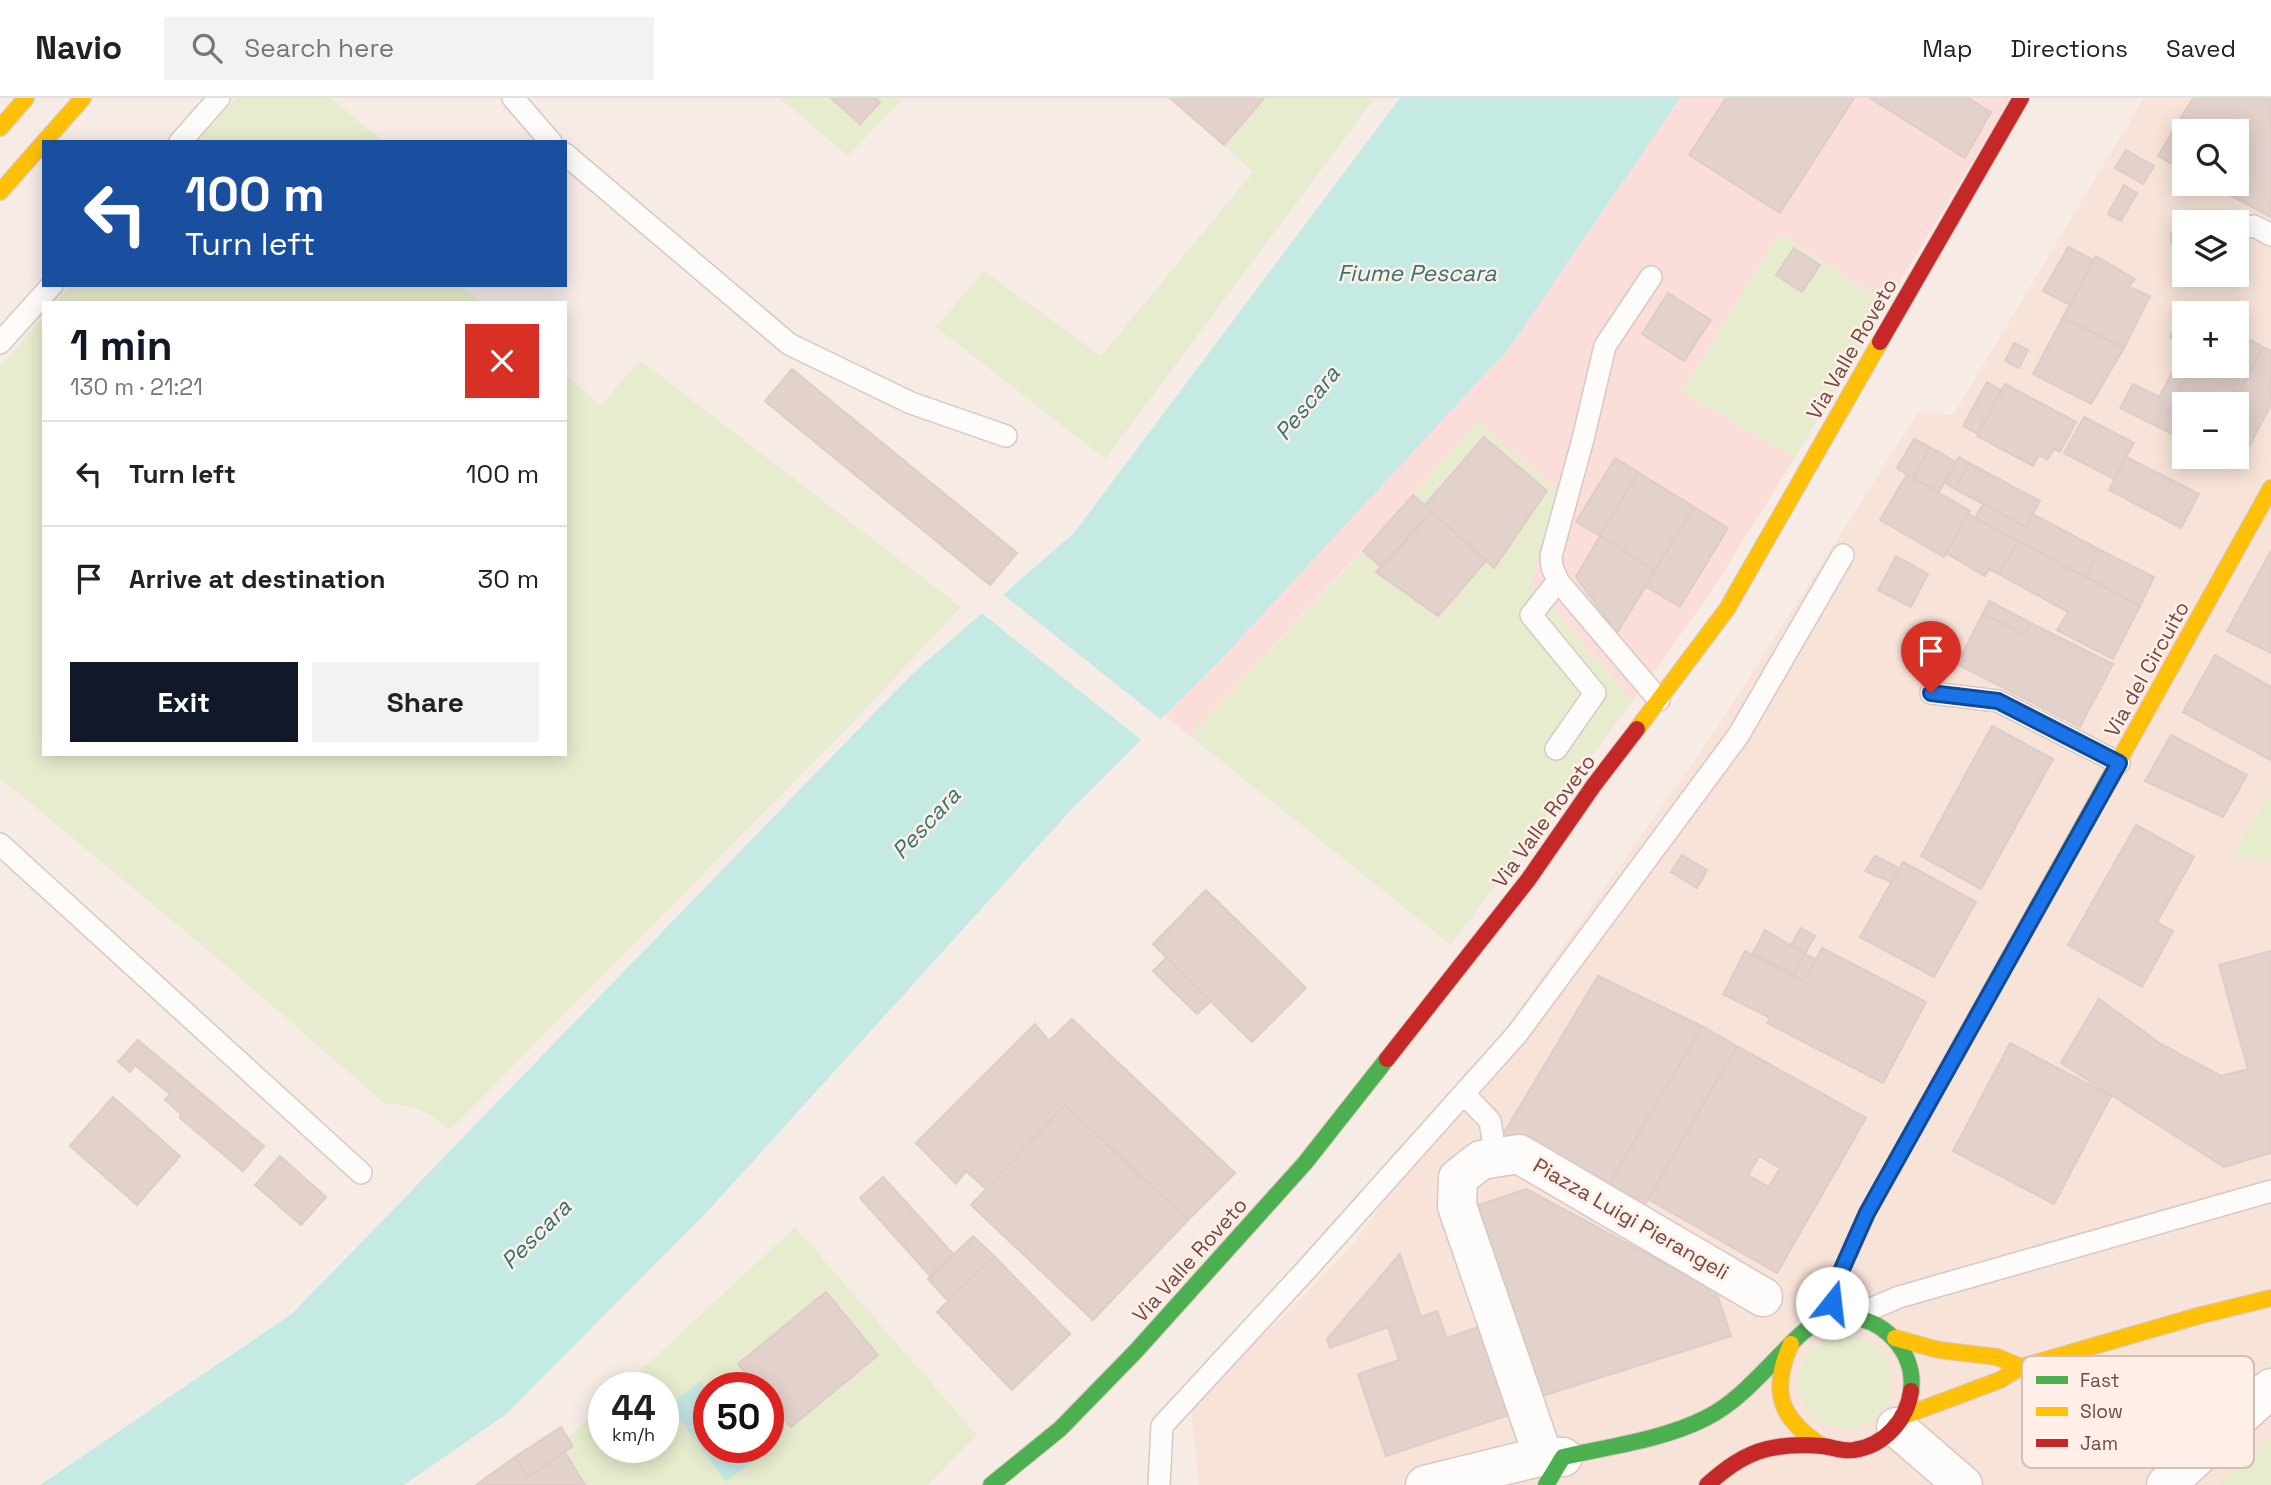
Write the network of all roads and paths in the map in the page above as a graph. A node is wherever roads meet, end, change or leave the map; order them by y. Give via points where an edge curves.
1 (26, 98) edge
2 (83, 98) edge
3 (219, 98) edge
4 (513, 98) edge
5 (2021, 98) edge
6 (0, 128) edge
7 (46, 140) edge
8 (182, 140) edge
9 (549, 140) edge
10 (42, 144) edge
11 (567, 156) edge
12 (0, 192) edge
13 (2249, 227) edge
14 (2271, 235) edge
15 (1651, 277) dead end
16 (50, 287) edge
17 (0, 343) edge
18 (1006, 436) dead end
19 (2271, 488) edge
20 (1843, 555) dead end
21 (1558, 581) junction
22 (1931, 693) dead end
23 (1659, 700) junction
24 (1556, 749) dead end
25 (2119, 763) junction
26 (0, 844) edge
27 (1464, 1094) junction
28 (1496, 1158) junction
29 (361, 1173) dead end
30 (2271, 1191) edge
31 (1763, 1297) dead end
32 (2271, 1298) edge
33 (1852, 1317) junction
34 (1831, 1318) junction
35 (1895, 1338) junction
36 (1791, 1344) junction
37 (2058, 1356) edge
38 (2021, 1367) joint
39 (2271, 1388) edge
40 (2254, 1404) edge
41 (1900, 1421) junction
42 (1822, 1446) junction
43 (1551, 1466) edge
44 (2184, 1468) edge
45 (991, 1485) edge
46 (1159, 1485) edge
47 (1425, 1485) edge
48 (1707, 1485) edge
49 (1963, 1485) edge
50 (2166, 1485) edge

1 - 6 main road
2 - 7 main road
3 - 8 lane
4 - 9 lane
5 - 23 main road, Via Valle Roveto via 1727,609
10 - 12 main road
11 - 18 lane via 789,344 911,403
13 - 14 lane
15 - 21 lane via 1605,346 1551,556
16 - 17 lane
19 - 25 main road, Via del Circuito
20 - 27 lane via 1738,736 1517,1034
21 - 23 lane
21 - 24 lane via 1531,615 1595,693
22 - 25 lane via 1998,701
23 - 45 main road, Via Valle Roveto via 1528,880 1305,1163 1060,1429
25 - 34 main road, Via del Circuito via 1867,1213 1834,1287
26 - 29 lane
27 - 28 lane via 1490,1121
27 - 46 lane via 1163,1426
28 - 31 street, Piazza Luigi Pierangeli via 1519,1154
28 - 43 street, Piazza Luigi Pierangeli via 1481,1160 1458,1178 1457,1206
30 - 33 lane via 1899,1297
32 - 37 main road
33 - 34 main road
33 - 35 main road via 1875,1324
34 - 36 main road via 1809,1328
35 - 38 main road via 1939,1350 1997,1357
35 - 41 main road via 1912,1376 1910,1403
36 - 42 main road via 1782,1362 1781,1403 1804,1436
36 - 43 main road via 1737,1397 1709,1417
38 - 41 main road
39 - 40 street
41 - 42 main road via 1870,1446 1854,1450
41 - 49 street
42 - 48 main road via 1760,1451 1732,1463
43 - 47 street
44 - 50 street

